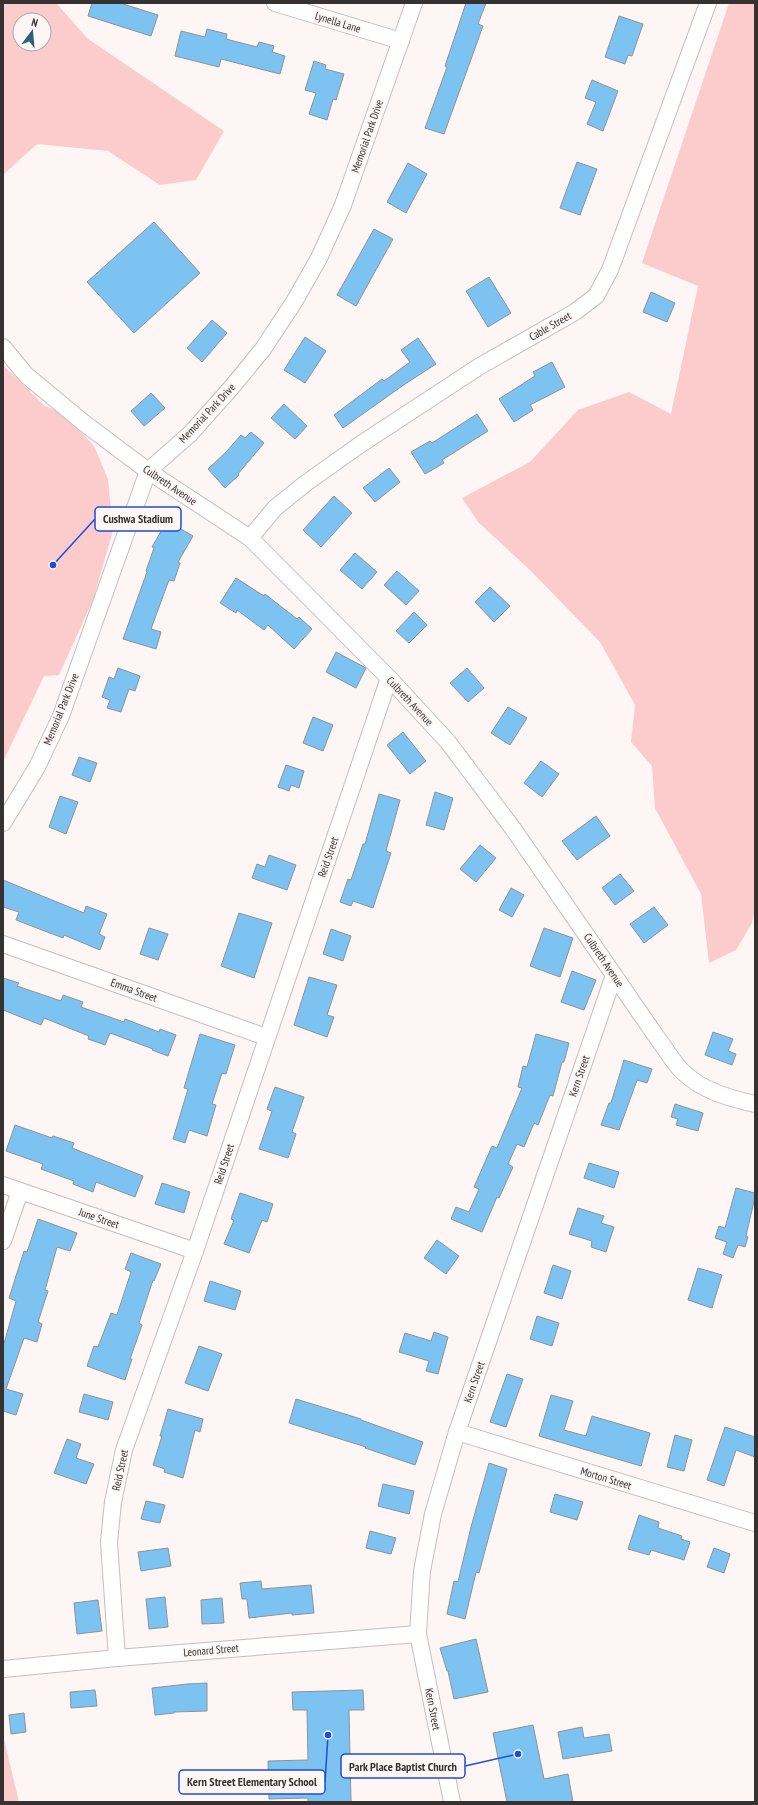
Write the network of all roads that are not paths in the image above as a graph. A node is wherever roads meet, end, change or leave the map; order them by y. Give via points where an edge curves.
1 (276, 3) edge
2 (414, 3) edge
3 (708, 3) edge
4 (400, 41) junction
5 (3, 347) edge
6 (148, 471) junction
7 (250, 538) junction
8 (389, 678) junction
9 (3, 823) edge
10 (3, 944) edge
11 (614, 975) junction
12 (266, 1037) junction
13 (755, 1104) edge
14 (3, 1185) edge
15 (20, 1191) junction
16 (3, 1241) edge
17 (195, 1251) junction
18 (457, 1432) junction
19 (755, 1523) edge
20 (418, 1634) junction
21 (117, 1658) junction
22 (3, 1669) edge
23 (452, 1802) edge

1 - 4 street, Lynella Lane
2 - 4 street, Memorial Park Drive
3 - 7 street, Cable Street via 610,270 596,296 574,312 480,366 361,444 275,508
4 - 6 street, Memorial Park Drive via 343,206 319,258 294,302 263,349 231,388 190,434
5 - 6 street, Culbreth Avenue via 26,375
6 - 7 street, Culbreth Avenue
6 - 9 street, Memorial Park Drive via 60,716 37,767
7 - 8 street, Culbreth Avenue
8 - 11 street, Culbreth Avenue via 448,742 514,830
8 - 12 street, Reid Street
10 - 12 street, Emma Street
11 - 13 street, Culbreth Avenue via 682,1071 700,1085 726,1097
11 - 18 street, Kern Street
12 - 17 street, Reid Street
14 - 15 street, June Street
15 - 16 street
15 - 17 street, June Street
17 - 21 street, Reid Street via 124,1450 113,1502 109,1542
18 - 19 street, Morton Street
18 - 20 street, Kern Street via 433,1514 422,1571
20 - 21 street, Leonard Street
20 - 23 street, Kern Street
21 - 22 street, Leonard Street

